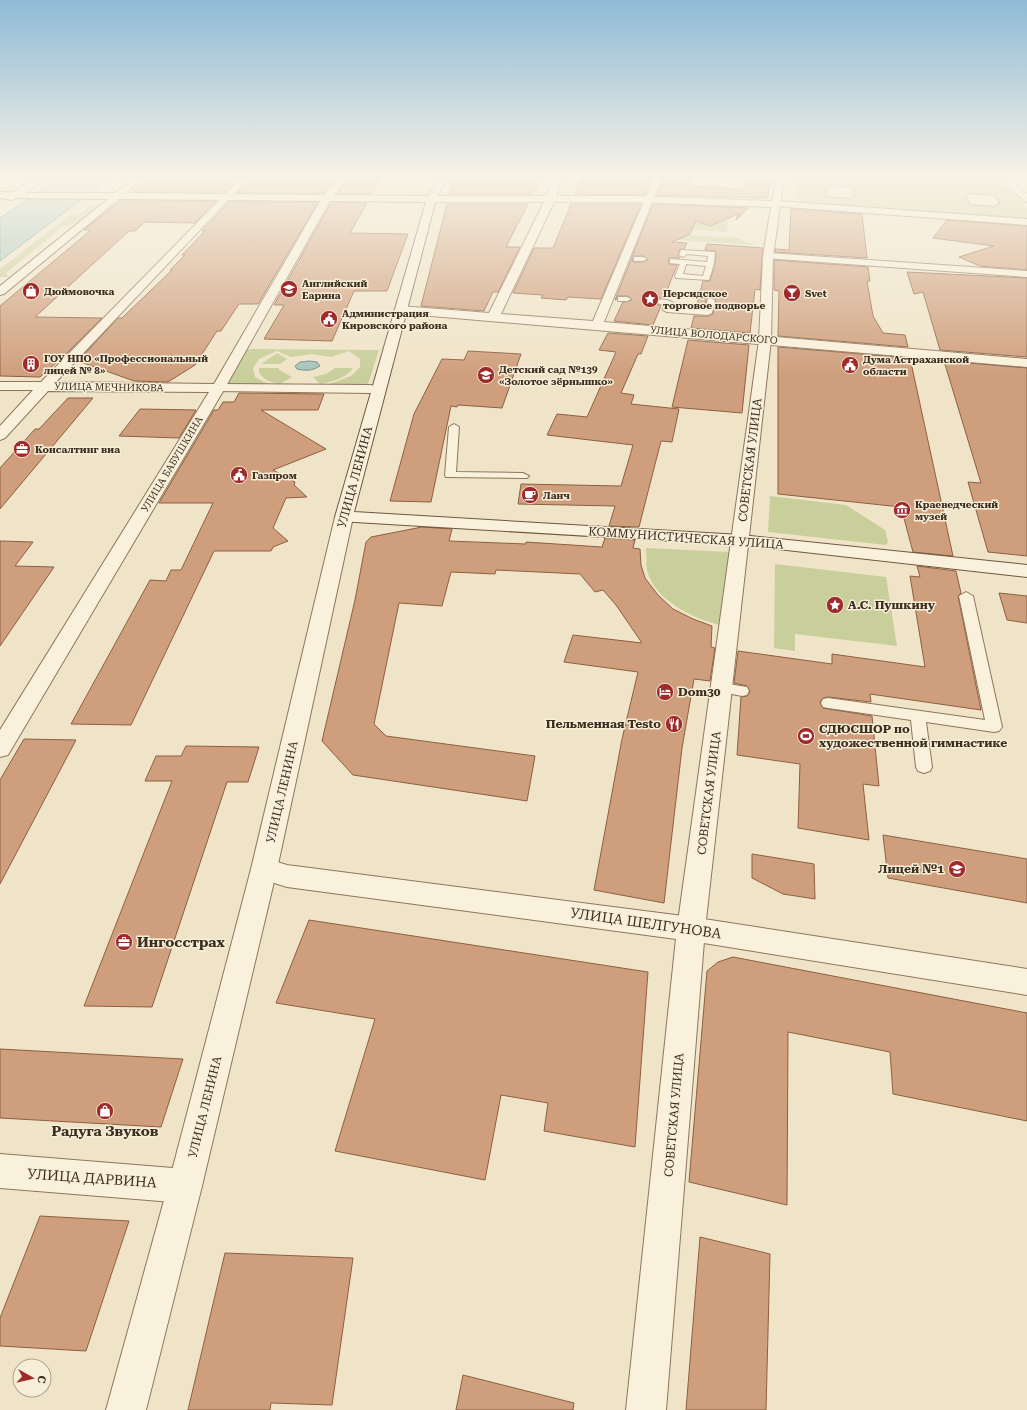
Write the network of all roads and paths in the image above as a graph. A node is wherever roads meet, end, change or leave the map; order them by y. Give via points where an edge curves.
1 (58, 244) edge
2 (180, 244) edge
3 (301, 244) edge
4 (418, 244) edge
5 (528, 244) edge
6 (630, 244) edge
7 (770, 244) edge
8 (683, 255) dead end
9 (768, 256) junction
10 (672, 262) dead end
11 (710, 264) junction
12 (682, 265) dead end
13 (1027, 274) edge
14 (0, 292) edge
15 (711, 300) dead end
16 (657, 302) dead end
17 (400, 310) junction
18 (492, 318) junction
19 (597, 325) junction
20 (765, 340) junction
21 (1027, 363) edge
22 (0, 386) edge
23 (45, 386) junction
24 (218, 388) junction
25 (370, 389) dead end
26 (454, 427) dead end
27 (0, 435) edge
28 (523, 476) dead end
29 (344, 517) junction
30 (741, 540) junction
31 (1027, 571) edge
32 (966, 596) dead end
33 (828, 703) dead end
34 (918, 717) junction
35 (0, 749) edge
36 (924, 767) dead end
37 (264, 869) junction
38 (691, 929) junction
39 (1027, 982) edge
40 (0, 1171) edge
41 (185, 1186) junction
42 (126, 1410) edge
43 (646, 1410) edge

1 - 14 street
2 - 23 street
3 - 24 street, УЛИЦА БАБУШКИНА
4 - 17 street, УЛИЦА ЛЕНИНА
5 - 18 street
6 - 19 street
7 - 9 street, СОВЕТСКАЯ УЛИЦА
8 - 11 lane via 684,252 712,254
9 - 13 street
9 - 20 street, СОВЕТСКАЯ УЛИЦА
10 - 11 lane
11 - 12 lane via 706,278 679,276
15 - 16 lane via 708,313 667,310 670,299
17 - 18 street, УЛИЦА ВОЛОДАРСКОГО
17 - 29 street, УЛИЦА ЛЕНИНА
18 - 19 street, УЛИЦА ВОЛОДАРСКОГО
19 - 20 street, УЛИЦА ВОЛОДАРСКОГО
20 - 21 street, УЛИЦА ВОЛОДАРСКОГО
20 - 30 street, СОВЕТСКАЯ УЛИЦА
22 - 23 street, УЛИЦА МЕЧНИКОВА
23 - 24 street, УЛИЦА МЕЧНИКОВА
23 - 27 street
24 - 25 street, УЛИЦА МЕЧНИКОВА
24 - 35 street, УЛИЦА БАБУШКИНА
26 - 28 lane via 450,474
29 - 30 street, КОММУНИСТИЧЕСКАЯ УЛИЦА
29 - 37 street, УЛИЦА ЛЕНИНА
30 - 31 street, КОММУНИСТИЧЕСКАЯ УЛИЦА
30 - 38 street, СОВЕТСКАЯ УЛИЦА via 732,690
32 - 34 lane via 994,727
33 - 34 lane
34 - 36 lane
37 - 38 street, УЛИЦА ШЕЛГУНОВА via 287,876
37 - 41 street, УЛИЦА ЛЕНИНА
38 - 39 street, УЛИЦА ШЕЛГУНОВА
38 - 43 street, СОВЕТСКАЯ УЛИЦА
40 - 41 street, УЛИЦА ДАРВИНА
41 - 42 street, УЛИЦА ЛЕНИНА

